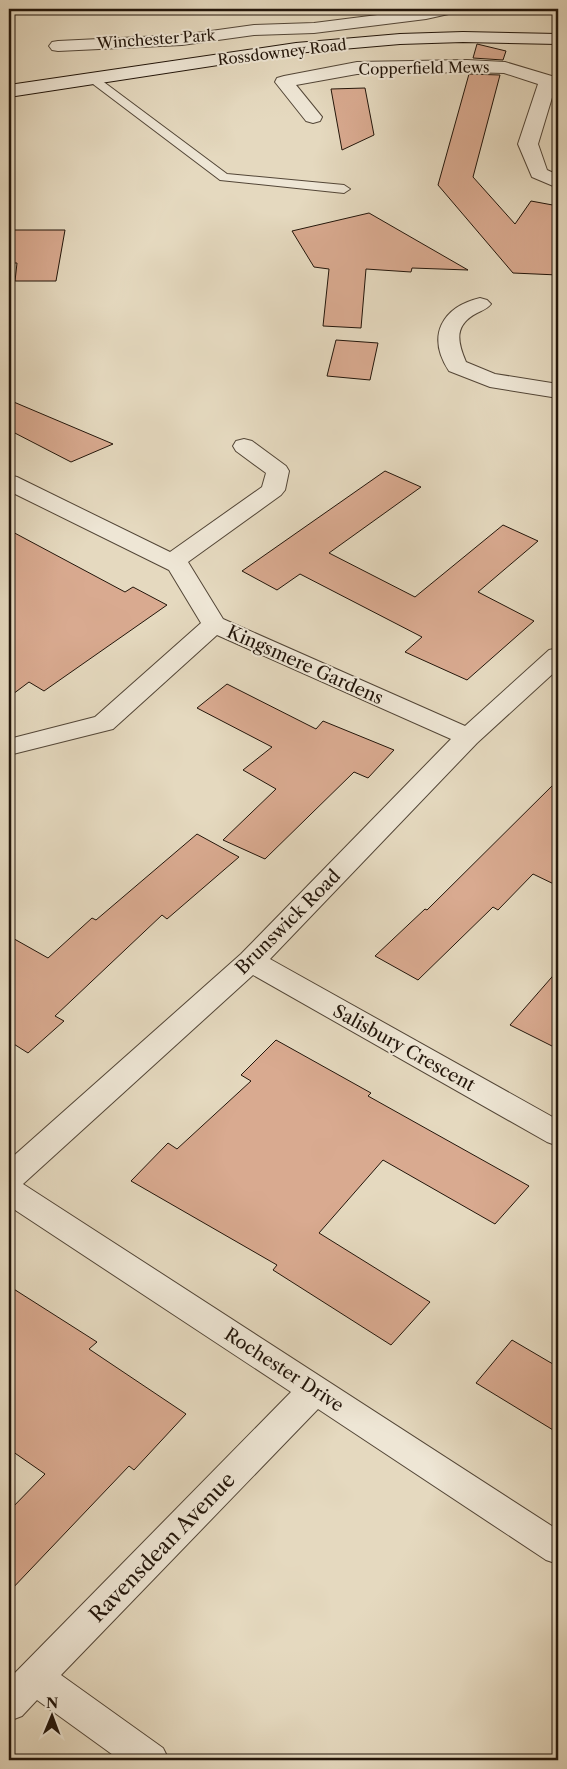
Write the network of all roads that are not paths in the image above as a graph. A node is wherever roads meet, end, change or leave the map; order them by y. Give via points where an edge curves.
1 (447, 9) edge
2 (558, 39) edge
3 (58, 46) dead end
4 (93, 79) junction
5 (9, 91) edge
6 (314, 117) dead end
7 (558, 182) edge
8 (344, 188) dead end
9 (480, 304) dead end
10 (558, 391) edge
11 (244, 446) dead end
12 (9, 482) edge
13 (172, 562) junction
14 (214, 624) junction
15 (558, 656) edge
16 (468, 737) junction
17 (9, 747) edge
18 (251, 962) junction
19 (558, 1134) edge
20 (9, 1178) edge
21 (9, 1190) edge
22 (314, 1390) junction
23 (558, 1549) edge
24 (34, 1677) junction
25 (9, 1704) edge
26 (150, 1760) edge

1 - 3 street, Winchester Park via 314,28 251,23 182,40
2 - 4 street, Rossdowney Road via 400,39 296,48
4 - 5 street, Rossdowney Road
4 - 8 lane via 224,177
6 - 7 street, Copperfield Mews via 284,82 357,68 505,68 548,81 528,144 539,173
9 - 10 street via 462,311 450,324 448,346 457,366 490,380
11 - 13 street via 278,471 273,490
12 - 13 street, Kingsmere Gardens
13 - 14 street, Kingsmere Gardens via 178,565
14 - 16 street, Kingsmere Gardens
14 - 17 street via 104,723
15 - 16 street, Brunswick Road
16 - 18 street, Brunswick Road
18 - 19 street, Salisbury Crescent
18 - 20 street, Brunswick Road
21 - 22 street, Rochester Drive
22 - 23 street, Rochester Drive
22 - 24 street, Ravensdean Avenue
24 - 25 street, Ravensdean Avenue
24 - 26 street

